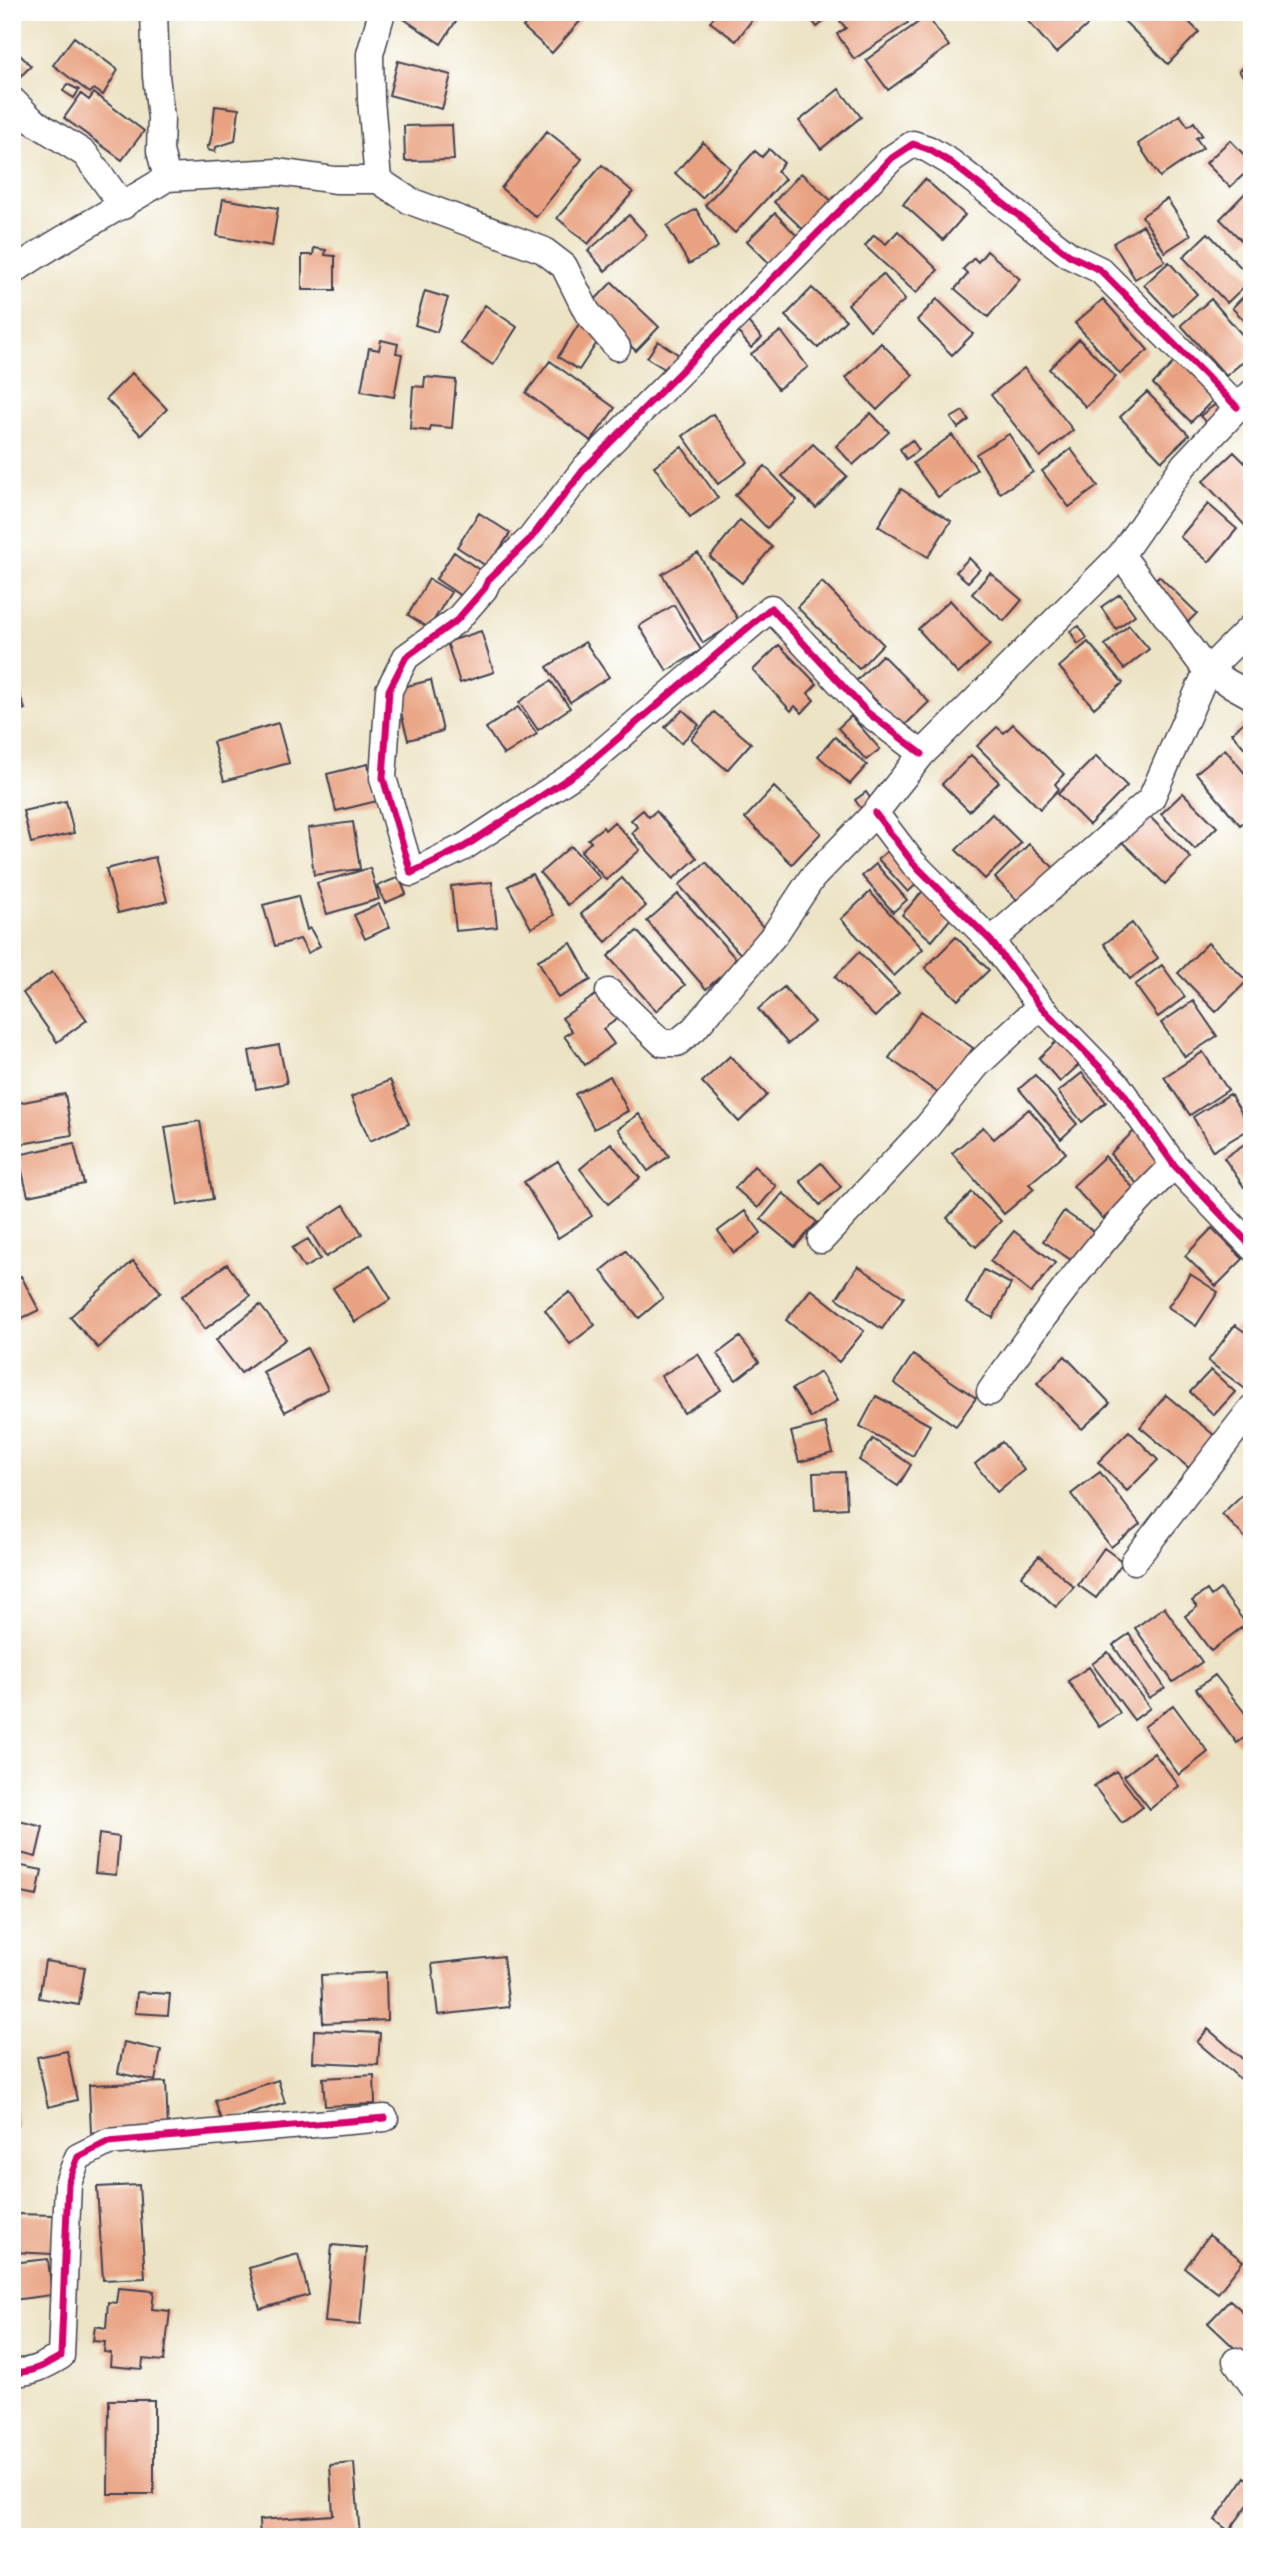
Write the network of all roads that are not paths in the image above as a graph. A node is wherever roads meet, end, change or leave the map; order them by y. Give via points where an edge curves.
1 (154, 12) edge
2 (382, 12) edge
3 (12, 100) edge
4 (167, 178) junction
5 (378, 180) junction
6 (123, 206) junction
7 (12, 272) edge
8 (617, 347) dead end
9 (1244, 400) edge
10 (1121, 555) junction
11 (1252, 626) edge
12 (1207, 671) junction
13 (1252, 696) edge
14 (922, 754) junction
15 (875, 813) junction
16 (991, 942) junction
17 (609, 992) dead end
18 (1040, 1006) junction
19 (1174, 1165) junction
20 (821, 1240) dead end
21 (1252, 1247) edge
22 (990, 1392) dead end
23 (1252, 1408) edge
24 (1134, 1561) dead end
25 (385, 2118) dead end
26 (1236, 2361) dead end
27 (12, 2372) edge
28 (1252, 2384) edge

1 - 4 street via 160,151
2 - 5 street via 370,54
3 - 6 street via 33,121 85,154
4 - 5 street via 278,172
4 - 6 street
5 - 8 street via 410,201 543,250 564,266 587,312
6 - 7 street via 52,244
9 - 10 street via 1184,465
9 - 14 street via 1100,270 1069,255 950,162 913,144 892,158 585,468 531,538 488,580 457,620 406,657 389,690 383,778 411,873 464,847 581,770 771,608 867,712
10 - 12 street
10 - 14 street
11 - 12 street
12 - 13 street
12 - 16 street via 1152,799
14 - 15 street
15 - 16 street via 913,863
15 - 17 street via 812,878 775,934 677,1043 662,1043
16 - 18 street
18 - 19 street via 1118,1086
18 - 20 street via 977,1065 928,1127
19 - 21 street
19 - 22 street via 1095,1249
23 - 24 street
25 - 27 street via 108,2142 78,2157 68,2183 61,2356 44,2366
26 - 28 street

